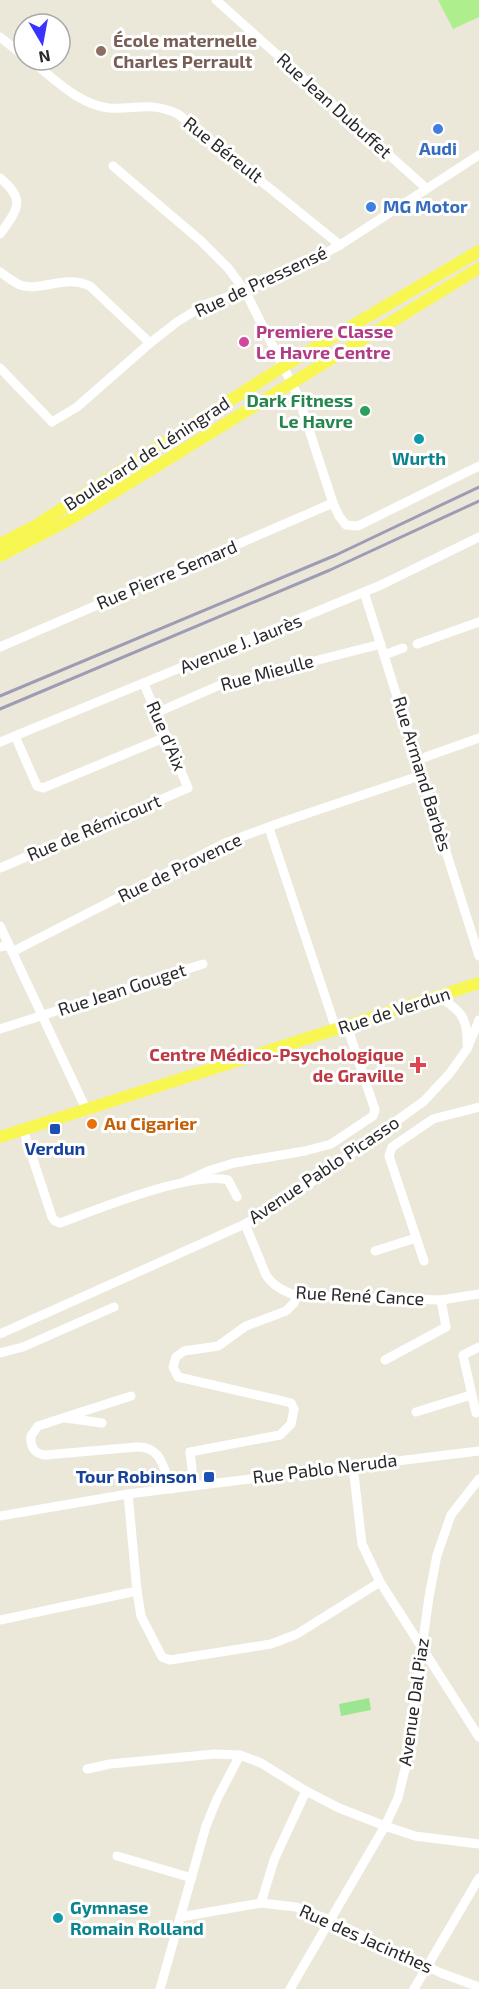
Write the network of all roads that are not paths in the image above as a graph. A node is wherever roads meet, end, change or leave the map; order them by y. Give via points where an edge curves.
1 (216, 0) edge
2 (0, 37) edge
3 (12, 46) edge
4 (45, 72) edge
5 (479, 155) edge
6 (113, 166) dead end
7 (0, 178) edge
8 (426, 188) junction
9 (0, 234) edge
10 (340, 245) junction
11 (479, 251) edge
12 (479, 268) edge
13 (0, 272) edge
14 (245, 291) junction
15 (150, 343) junction
16 (284, 366) junction
17 (0, 368) edge
18 (292, 383) junction
19 (479, 466) edge
20 (333, 503) junction
21 (479, 537) edge
22 (0, 543) edge
23 (0, 556) edge
24 (364, 592) junction
25 (479, 622) edge
26 (381, 644) junction
27 (417, 644) dead end
28 (0, 647) edge
29 (403, 648) dead end
30 (384, 655) junction
31 (144, 684) junction
32 (156, 713) junction
33 (15, 736) junction
34 (166, 737) junction
35 (479, 738) edge
36 (0, 742) edge
37 (417, 760) junction
38 (422, 776) junction
39 (188, 788) joint
40 (269, 828) junction
41 (0, 868) edge
42 (0, 926) edge
43 (7, 948) edge
44 (479, 956) edge
45 (203, 964) dead end
46 (479, 983) edge
47 (438, 996) junction
48 (41, 1016) junction
49 (479, 1020) edge
50 (342, 1027) junction
51 (0, 1029) edge
52 (467, 1048) junction
53 (479, 1107) edge
54 (86, 1109) junction
55 (24, 1130) junction
56 (0, 1137) edge
57 (184, 1182) junction
58 (237, 1197) dead end
59 (245, 1224) junction
60 (416, 1238) junction
61 (375, 1251) dead end
62 (424, 1261) dead end
63 (479, 1294) edge
64 (297, 1296) junction
65 (441, 1300) junction
66 (114, 1307) dead end
67 (0, 1334) edge
68 (479, 1347) edge
69 (0, 1353) edge
70 (385, 1360) dead end
71 (479, 1382) edge
72 (469, 1385) junction
73 (471, 1395) junction
74 (131, 1396) dead end
75 (416, 1412) dead end
76 (476, 1413) dead end
77 (63, 1418) junction
78 (102, 1423) dead end
79 (479, 1451) edge
80 (353, 1466) junction
81 (192, 1469) dead end
82 (479, 1479) edge
83 (172, 1489) junction
84 (128, 1494) junction
85 (0, 1516) edge
86 (380, 1582) junction
87 (137, 1591) junction
88 (0, 1620) edge
89 (423, 1648) junction
90 (479, 1737) edge
91 (240, 1755) junction
92 (87, 1769) dead end
93 (306, 1791) junction
94 (385, 1826) junction
95 (479, 1844) edge
96 (117, 1856) dead end
97 (192, 1878) junction
98 (479, 1878) edge
99 (261, 1903) junction
100 (180, 1917) junction
101 (330, 1920) junction
102 (428, 1966) junction
103 (479, 1987) edge
104 (160, 1989) edge
105 (290, 1989) edge
106 (414, 1989) edge

1 - 8 street, Rue Jean Dubuffet
2 - 3 street
4 - 10 street, Rue Béreult via 91,104 109,108 143,105 178,114
5 - 8 street, Rue de Pressensé
6 - 14 street via 201,241
7 - 9 street via 12,188 17,206
8 - 10 street, Rue de Pressensé
10 - 14 street, Rue de Pressensé
11 - 16 main road, Boulevard de Léningrad
12 - 18 main road, Boulevard de Léningrad
13 - 15 street via 20,285 72,281 90,286
14 - 15 street, Rue de Pressensé via 206,304
14 - 16 street
15 - 17 street, Rue de Pressensé via 76,407 52,422
16 - 18 street
16 - 22 main road, Boulevard de Léningrad via 35,526
18 - 20 street
18 - 23 main road, Boulevard de Léningrad via 69,520
19 - 20 street via 358,526 346,525
20 - 28 street, Rue Pierre Semard
21 - 24 street, Avenue J. Jaurès
24 - 26 street, Rue Armand Barbès
24 - 31 street, Avenue J. Jaurès
25 - 27 street
26 - 30 street, Rue Armand Barbès
26 - 32 street, Rue Mieulle via 220,685
29 - 30 street
30 - 37 street, Rue Armand Barbès
31 - 32 street, Rue d'Aix
31 - 33 street, Avenue J. Jaurès
32 - 34 street, Rue d'Aix
33 - 34 street via 37,786 43,788
33 - 36 street, Avenue J. Jaurès
34 - 39 street, Rue d'Aix
35 - 37 street
37 - 38 street, Rue Armand Barbès
38 - 40 street, Rue de Provence
38 - 44 street, Rue Armand Barbès
39 - 41 street, Rue de Rémicourt
40 - 43 street, Rue de Provence via 225,843
40 - 50 street
42 - 43 street
43 - 48 street
45 - 48 street, Rue Jean Gouget
46 - 47 main road, Rue de Verdun
47 - 50 main road, Rue de Verdun
47 - 52 street via 464,1019
48 - 51 street, Rue Jean Gouget
48 - 54 street
49 - 52 street, Avenue Pablo Picasso
50 - 54 main road, Rue de Verdun
50 - 57 street via 375,1110 373,1116 331,1144 234,1163
52 - 59 street, Avenue Pablo Picasso via 424,1101 316,1179
53 - 60 street via 433,1119 389,1151
54 - 55 main road, Rue de Verdun
55 - 56 main road, Rue de Verdun
55 - 57 street via 52,1217 60,1223
57 - 58 street via 228,1180
59 - 64 street, Rue René Cance via 271,1282
59 - 67 street, Avenue Pablo Picasso
60 - 61 street
60 - 62 street
63 - 65 street, Rue René Cance
64 - 65 street, Rue René Cance
64 - 81 street via 286,1311 246,1326 218,1346 184,1352 175,1359 178,1377 291,1403 294,1409 291,1425 280,1435 190,1452
65 - 70 street via 446,1327
66 - 69 street via 23,1347
68 - 72 street via 463,1355
71 - 72 street
72 - 73 street
73 - 75 street
73 - 76 street
74 - 77 street
77 - 78 street
77 - 83 street via 32,1432 31,1444 36,1453 150,1448 157,1454
79 - 80 street, Rue Pablo Neruda
80 - 83 street, Rue Pablo Neruda
80 - 86 street via 362,1544
82 - 89 street, Avenue Dal Piaz via 451,1515 437,1555
83 - 84 street, Rue Pablo Neruda
84 - 85 street, Rue Pablo Neruda
84 - 87 street
86 - 87 street via 297,1634 271,1644 171,1660 162,1656 141,1616
86 - 89 street
87 - 88 street
89 - 90 street
89 - 94 street, Avenue Dal Piaz via 405,1769
91 - 92 street via 215,1754
91 - 93 street via 261,1763
91 - 97 street via 206,1826
93 - 94 street
93 - 99 street via 274,1860
94 - 95 street via 415,1836
94 - 101 street, Avenue Dal Piaz
96 - 97 street
97 - 100 street
98 - 102 street
99 - 100 street, Rue des Jacinthes
99 - 101 street, Rue des Jacinthes via 296,1907
100 - 104 street
101 - 102 street, Rue des Jacinthes
101 - 105 street, Avenue Dal Piaz
102 - 103 street, Rue des Jacinthes
102 - 106 street

